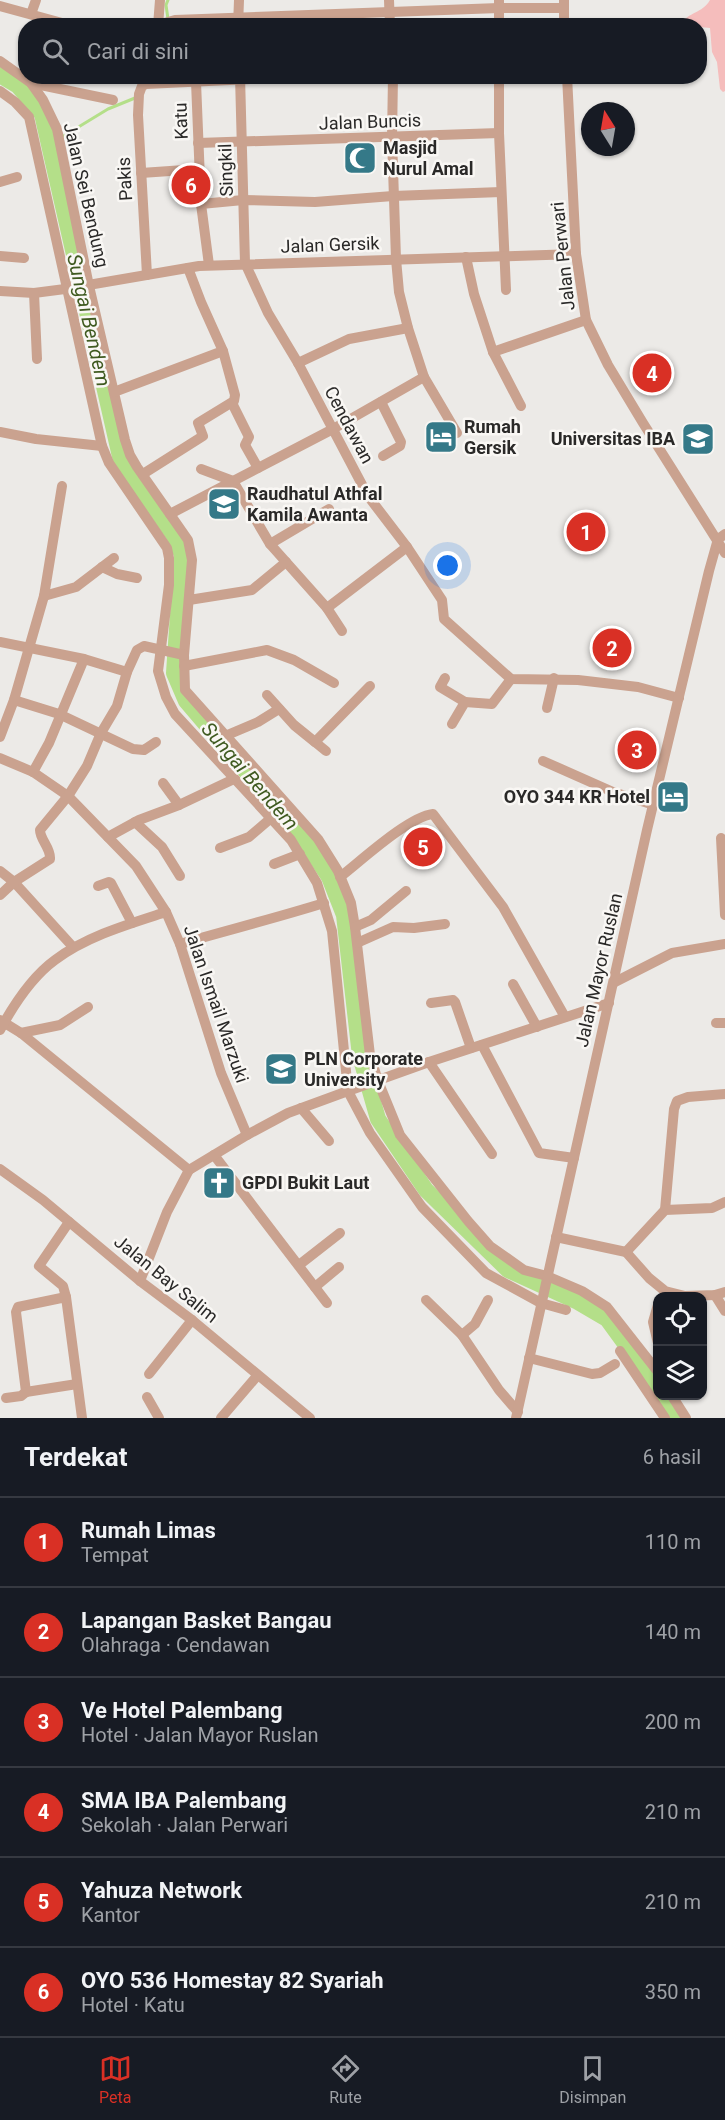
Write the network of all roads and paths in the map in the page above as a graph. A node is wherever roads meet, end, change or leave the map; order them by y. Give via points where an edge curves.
1 (36, 0) edge
2 (160, 0) edge
3 (239, 0) edge
4 (389, 0) edge
5 (499, 4) edge
6 (564, 4) edge
7 (0, 6) edge
8 (389, 13) junction
9 (31, 14) junction
10 (45, 18) edge
11 (162, 18) edge
12 (238, 18) edge
13 (305, 18) edge
14 (389, 18) edge
15 (0, 61) edge
16 (18, 74) edge
17 (32, 84) edge
18 (36, 84) edge
19 (146, 84) edge
20 (196, 84) edge
21 (240, 84) edge
22 (393, 84) edge
23 (499, 84) edge
24 (567, 84) edge
25 (0, 91) edge
26 (113, 100) dead end
27 (499, 133) junction
28 (392, 138) junction
29 (242, 142) junction
30 (198, 143) junction
31 (199, 169) junction
32 (141, 173) junction
33 (17, 177) dead end
34 (0, 182) edge
35 (501, 192) junction
36 (393, 196) junction
37 (243, 200) junction
38 (201, 204) junction
39 (576, 254) junction
40 (0, 256) edge
41 (503, 256) junction
42 (466, 257) junction
43 (24, 258) dead end
44 (396, 259) junction
45 (245, 263) junction
46 (209, 266) junction
47 (188, 268) junction
48 (147, 275) junction
49 (88, 286) junction
50 (67, 289) junction
51 (506, 290) dead end
52 (0, 291) edge
53 (34, 293) junction
54 (586, 320) junction
55 (408, 328) junction
56 (224, 351) junction
57 (493, 352) junction
58 (37, 359) dead end
59 (298, 363) junction
60 (424, 376) junction
61 (114, 392) junction
62 (381, 402) junction
63 (232, 403) junction
64 (521, 406) dead end
65 (333, 429) junction
66 (0, 432) edge
67 (457, 433) dead end
68 (102, 446) junction
69 (383, 456) dead end
70 (258, 468) junction
71 (201, 470) dead end
72 (143, 474) junction
73 (233, 481) junction
74 (62, 486) dead end
75 (329, 509) dead end
76 (170, 514) junction
77 (721, 537) edge
78 (270, 544) junction
79 (407, 547) junction
80 (725, 553) edge
81 (114, 558) dead end
82 (286, 562) junction
83 (102, 567) junction
84 (137, 578) dead end
85 (44, 596) junction
86 (189, 600) junction
87 (327, 608) junction
88 (342, 631) dead end
89 (0, 642) edge
90 (29, 647) junction
91 (163, 651) junction
92 (84, 659) junction
93 (183, 659) junction
94 (127, 672) junction
95 (445, 678) dead end
96 (554, 678) junction
97 (511, 679) junction
98 (334, 683) dead end
99 (370, 686) dead end
100 (267, 695) dead end
101 (679, 698) junction
102 (14, 700) junction
103 (465, 702) junction
104 (547, 708) dead end
105 (279, 709) junction
106 (60, 715) junction
107 (452, 724) dead end
108 (101, 733) junction
109 (225, 736) junction
110 (0, 737) edge
111 (156, 742) dead end
112 (315, 742) junction
113 (326, 752) dead end
114 (0, 758) edge
115 (543, 761) dead end
116 (33, 772) junction
117 (234, 778) junction
118 (163, 783) dead end
119 (68, 796) junction
120 (179, 805) junction
121 (654, 805) junction
122 (270, 819) junction
123 (135, 822) junction
124 (108, 837) junction
125 (721, 838) dead end
126 (220, 848) dead end
127 (300, 854) junction
128 (274, 864) dead end
129 (0, 871) edge
130 (180, 876) dead end
131 (340, 877) junction
132 (14, 882) junction
133 (98, 886) dead end
134 (406, 891) dead end
135 (0, 895) edge
136 (324, 903) junction
137 (166, 912) junction
138 (725, 915) edge
139 (132, 923) junction
140 (445, 924) dead end
141 (355, 927) junction
142 (357, 943) junction
143 (180, 944) junction
144 (725, 944) edge
145 (73, 947) junction
146 (615, 982) junction
147 (513, 984) dead end
148 (430, 1003) dead end
149 (609, 1003) junction
150 (88, 1007) dead end
151 (565, 1017) junction
152 (1, 1024) edge
153 (537, 1027) junction
154 (21, 1033) junction
155 (482, 1045) junction
156 (471, 1048) junction
157 (429, 1062) junction
158 (375, 1082) junction
159 (351, 1090) junction
160 (725, 1094) edge
161 (301, 1108) junction
162 (247, 1135) junction
163 (329, 1141) dead end
164 (492, 1154) dead end
165 (214, 1155) junction
166 (574, 1158) junction
167 (0, 1169) edge
168 (189, 1170) junction
169 (725, 1202) edge
170 (665, 1210) junction
171 (69, 1222) junction
172 (340, 1233) dead end
173 (556, 1237) junction
174 (626, 1252) junction
175 (299, 1265) junction
176 (339, 1267) dead end
177 (547, 1278) junction
178 (140, 1281) junction
179 (315, 1287) junction
180 (662, 1292) edge
181 (720, 1293) edge
182 (66, 1297) junction
183 (426, 1300) dead end
184 (488, 1300) dead end
185 (541, 1302) junction
186 (327, 1303) dead end
187 (566, 1310) dead end
188 (725, 1311) edge
189 (192, 1320) junction
190 (462, 1335) junction
191 (620, 1351) dead end
192 (529, 1358) junction
193 (615, 1364) dead end
194 (653, 1367) edge
195 (148, 1374) dead end
196 (257, 1376) junction
197 (77, 1384) junction
198 (26, 1392) junction
199 (147, 1397) dead end
200 (6, 1398) dead end
201 (675, 1400) edge
202 (517, 1415) edge
203 (82, 1418) edge
204 (159, 1418) edge
205 (221, 1418) edge
206 (310, 1418) edge
207 (665, 1418) edge
208 (686, 1418) edge

1 - 9 street
2 - 11 street
3 - 12 street
4 - 8 street
5 - 6 street
5 - 8 street
7 - 9 street
8 - 13 street
8 - 14 street
9 - 10 street
15 - 16 street, Jalan Sei Bendung
17 - 49 street, Jalan Sei Bendung via 57,129
18 - 26 street
19 - 32 street, Pakis via 139,93
20 - 30 street, Katu
21 - 29 street, Singkil
22 - 28 street
23 - 27 street
24 - 39 street, Jalan Perwari
25 - 50 street via 29,117
27 - 28 street, Jalan Buncis
27 - 35 street
28 - 29 street, Jalan Buncis
28 - 36 street
29 - 30 street, Jalan Buncis
29 - 37 street, Singkil
30 - 31 street, Katu
31 - 32 street
31 - 38 street, Katu
32 - 48 street, Pakis
33 - 34 street
35 - 36 street
35 - 41 street
36 - 37 street via 315,202
36 - 44 street
37 - 38 street
37 - 45 street, Singkil
38 - 46 street, Katu
39 - 41 street, Jalan Gersik
39 - 54 street, Jalan Perwari
40 - 43 street
41 - 42 street, Jalan Gersik
41 - 51 street
42 - 44 street, Jalan Gersik
42 - 57 street
44 - 45 street, Jalan Gersik
44 - 55 street
45 - 46 street, Jalan Gersik
45 - 59 street, Cendawan via 268,313
46 - 47 street, Jalan Gersik
47 - 48 street, Jalan Gersik
47 - 56 street
48 - 49 street, Jalan Gersik
49 - 50 street, Jalan Gersik
49 - 61 street, Jalan Sei Bendung
50 - 53 street
50 - 68 street
52 - 53 street
53 - 58 street
54 - 57 street
54 - 77 street, Jalan Perwari via 642,423
55 - 59 street via 349,339
55 - 60 street
56 - 61 street
56 - 63 street via 236,395
57 - 64 street
59 - 65 street, Cendawan
60 - 62 street
60 - 67 street
61 - 72 street, Jalan Sei Bendung via 130,455
62 - 65 street
62 - 69 street via 401,442
63 - 70 street via 249,437 245,445
63 - 72 street via 198,423 203,436
65 - 70 street
65 - 79 street, Cendawan via 368,496
66 - 68 street
68 - 91 street via 109,463 166,548 170,567
70 - 73 street
71 - 73 street
72 - 76 street, Jalan Sei Bendung
73 - 76 street
73 - 78 street
74 - 85 street
75 - 78 street
76 - 86 street, Jalan Sei Bendung via 190,546
77 - 80 street, Jalan Perwari
77 - 101 street, Jalan Mayor Ruslan
78 - 82 street
79 - 87 street
79 - 97 street, Cendawan via 442,600 444,619
81 - 83 street
82 - 86 street via 252,590
82 - 87 street
83 - 84 street
83 - 85 street via 76,587
85 - 90 street
86 - 93 street, Jalan Sei Bendung
87 - 88 street
89 - 90 street
90 - 92 street
90 - 102 street
91 - 93 street
91 - 94 street via 140,647
91 - 117 street via 158,671 175,714
92 - 94 street
92 - 106 street
93 - 98 street via 267,650
93 - 109 street, Jalan Sei Bendung via 185,690
94 - 108 street via 117,706
95 - 103 street via 440,687
96 - 97 street
96 - 101 street via 638,687
96 - 104 street
97 - 103 street via 492,704
99 - 112 street
100 - 105 street
101 - 121 street, Jalan Mayor Ruslan
102 - 106 street
102 - 110 street
103 - 107 street
105 - 109 street
105 - 112 street
106 - 108 street
106 - 116 street
108 - 111 street via 137,750
108 - 119 street
109 - 131 street, Jalan Sei Bendung via 318,839
112 - 113 street
114 - 116 street
115 - 121 street via 613,792
116 - 119 street
117 - 120 street
117 - 122 street
118 - 120 street
119 - 124 street
119 - 132 street via 40,830 50,859
120 - 123 street
121 - 146 street, Jalan Mayor Ruslan
122 - 126 street via 249,837
122 - 127 street
123 - 124 street
123 - 130 street via 162,847
124 - 137 street via 136,866
125 - 138 street
127 - 128 street
127 - 136 street
129 - 132 street
131 - 141 street, Jalan Sei Bendung via 351,903
131 - 151 street via 410,822 433,814 503,907
132 - 135 street
132 - 145 street
133 - 139 street via 111,883
134 - 141 street via 371,920
136 - 143 street
136 - 159 street via 332,931
137 - 139 street, Jalan Ismail Marzuki
137 - 143 street, Jalan Ismail Marzuki
139 - 145 street, Jalan Ismail Marzuki
140 - 142 street via 393,927
141 - 142 street, Jalan Sei Bendung
142 - 158 street, Jalan Sei Bendung
143 - 162 street, Jalan Ismail Marzuki via 221,1073
144 - 146 street via 672,953
145 - 152 street, Jalan Ismail Marzuki via 37,978
146 - 149 street, Jalan Mayor Ruslan
147 - 153 street
148 - 156 street via 455,1002
149 - 151 street
149 - 166 street, Jalan Mayor Ruslan
150 - 154 street via 60,1025
151 - 153 street
152 - 154 street
153 - 155 street
154 - 168 street
155 - 156 street
155 - 166 street via 539,1153
156 - 157 street
157 - 158 street
157 - 164 street
158 - 159 street
158 - 177 street, Jalan Sei Bendung via 400,1135 468,1221 512,1263
159 - 161 street
159 - 185 street via 370,1133 422,1207 486,1273
160 - 170 street via 677,1101
161 - 162 street
161 - 163 street
162 - 165 street
165 - 168 street
165 - 175 street
166 - 173 street, Jalan Mayor Ruslan
167 - 171 street, Jalan Bay Salim
168 - 178 street via 166,1212
169 - 170 street via 712,1208
170 - 174 street
171 - 178 street, Jalan Bay Salim
171 - 182 street via 39,1266 63,1286
172 - 175 street
173 - 174 street
173 - 177 street, Jalan Mayor Ruslan
174 - 180 street
175 - 179 street
176 - 179 street
177 - 185 street, Jalan Mayor Ruslan
177 - 194 street, Jalan Sei Bendung via 582,1291 607,1307
178 - 189 street, Jalan Bay Salim
179 - 186 street
181 - 188 street
182 - 197 street
182 - 198 street via 16,1309
183 - 190 street
184 - 190 street via 475,1324
185 - 187 street
185 - 192 street, Jalan Mayor Ruslan
189 - 195 street
189 - 196 street, Jalan Bay Salim
190 - 202 street
191 - 207 street
192 - 193 street via 592,1374
192 - 202 street, Jalan Mayor Ruslan
196 - 205 street
196 - 206 street, Jalan Bay Salim
197 - 198 street
197 - 203 street
198 - 200 street
199 - 204 street
201 - 208 street

